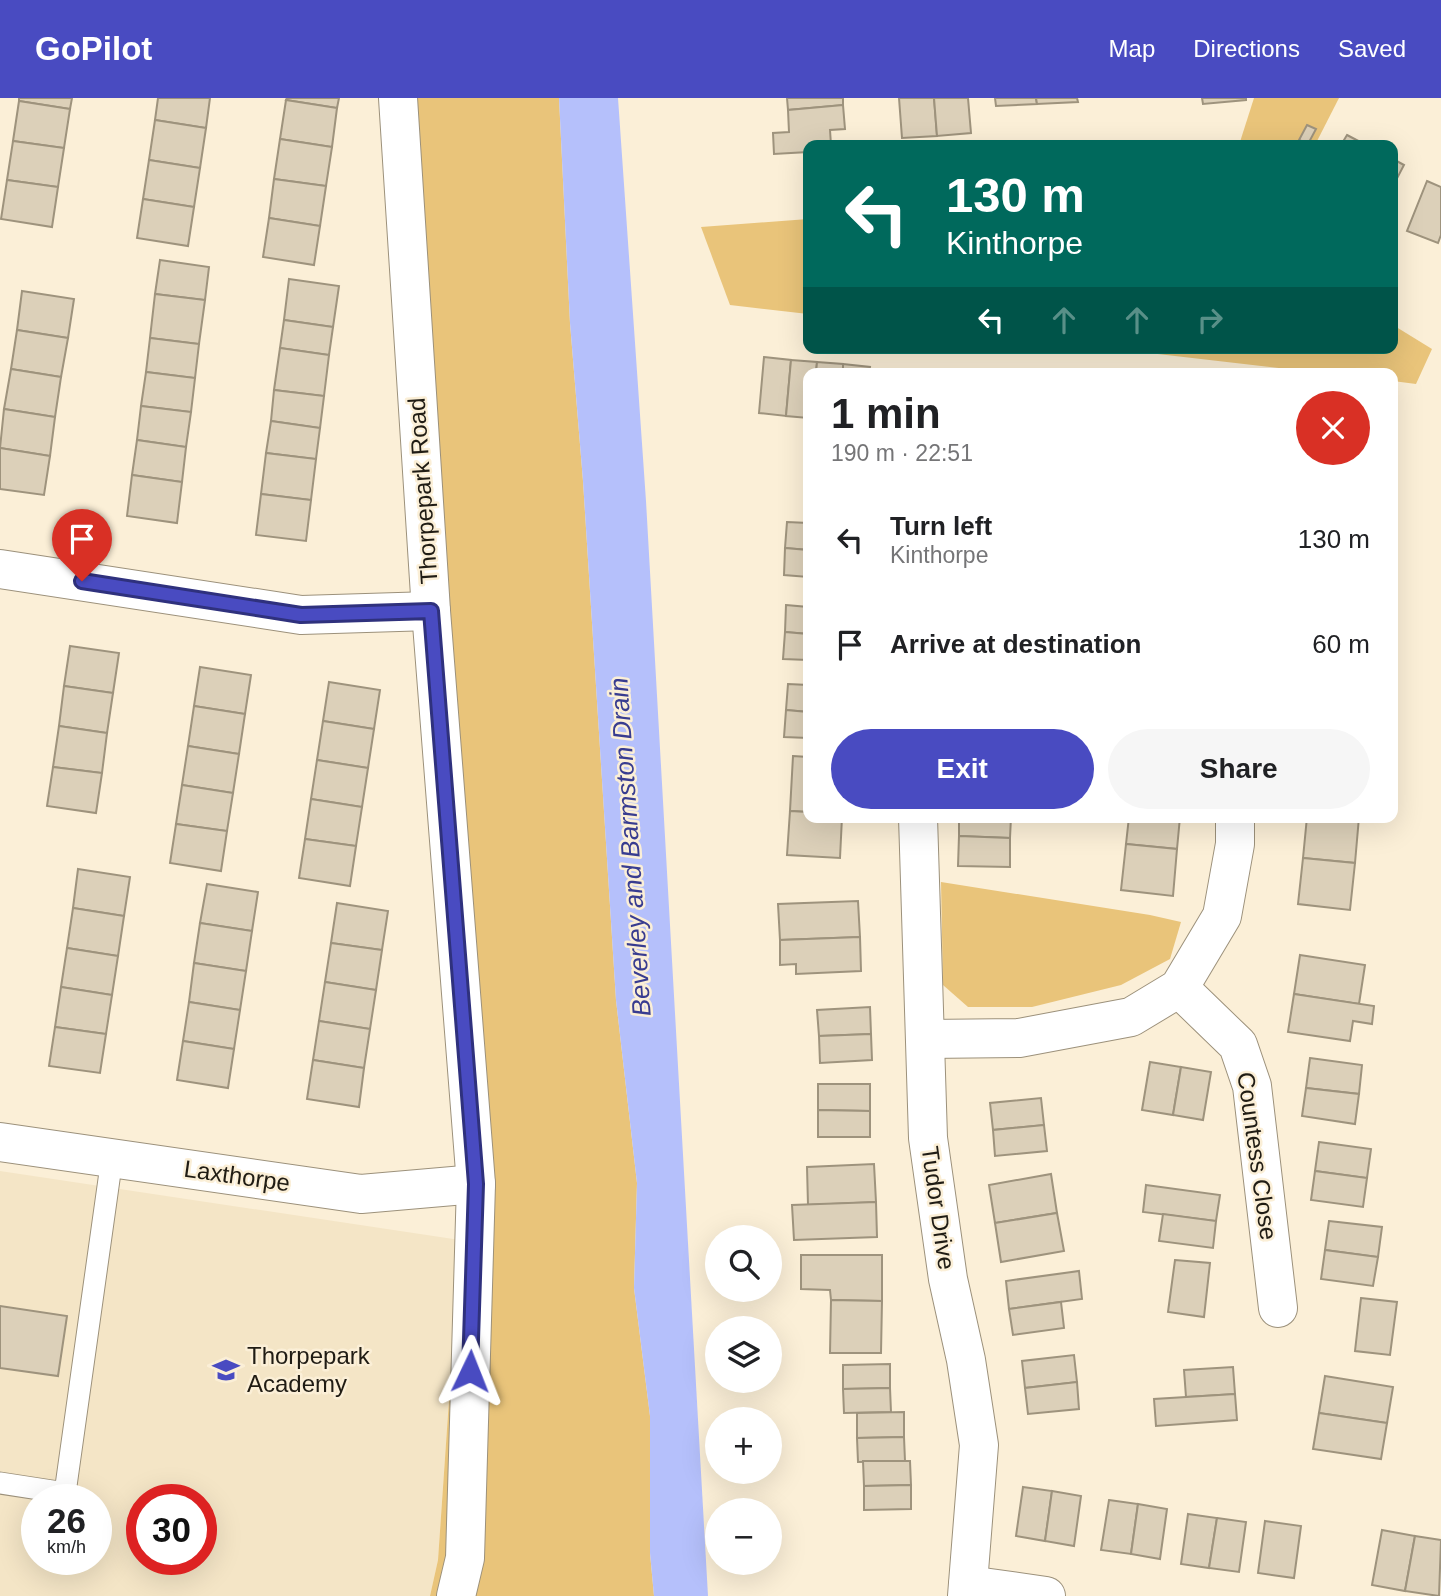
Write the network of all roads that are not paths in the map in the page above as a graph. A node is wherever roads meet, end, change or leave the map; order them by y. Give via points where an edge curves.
1 (398, 98) edge
2 (0, 569) edge
3 (431, 611) junction
4 (918, 823) edge
5 (1235, 823) edge
6 (1179, 988) junction
7 (926, 1039) junction
8 (0, 1142) edge
9 (112, 1158) junction
10 (476, 1184) junction
11 (1278, 1308) dead end
12 (0, 1483) edge
13 (968, 1590) edge
14 (456, 1596) edge
15 (1046, 1596) edge

1 - 3 street, Thorpepark Road
2 - 3 street via 301,615
3 - 10 street, Thorpepark Road
4 - 7 street, Tudor Drive
5 - 6 street via 1222,916
6 - 7 street via 1130,1017 1019,1038
6 - 11 street, Countess Close via 1238,1045 1252,1086
7 - 13 street, Tudor Drive via 928,1138 979,1445
8 - 9 street, Laxthorpe
9 - 10 street, Laxthorpe via 361,1194
9 - 12 lane via 65,1493
10 - 14 street, Thorpepark Road via 464,1558
13 - 15 street

